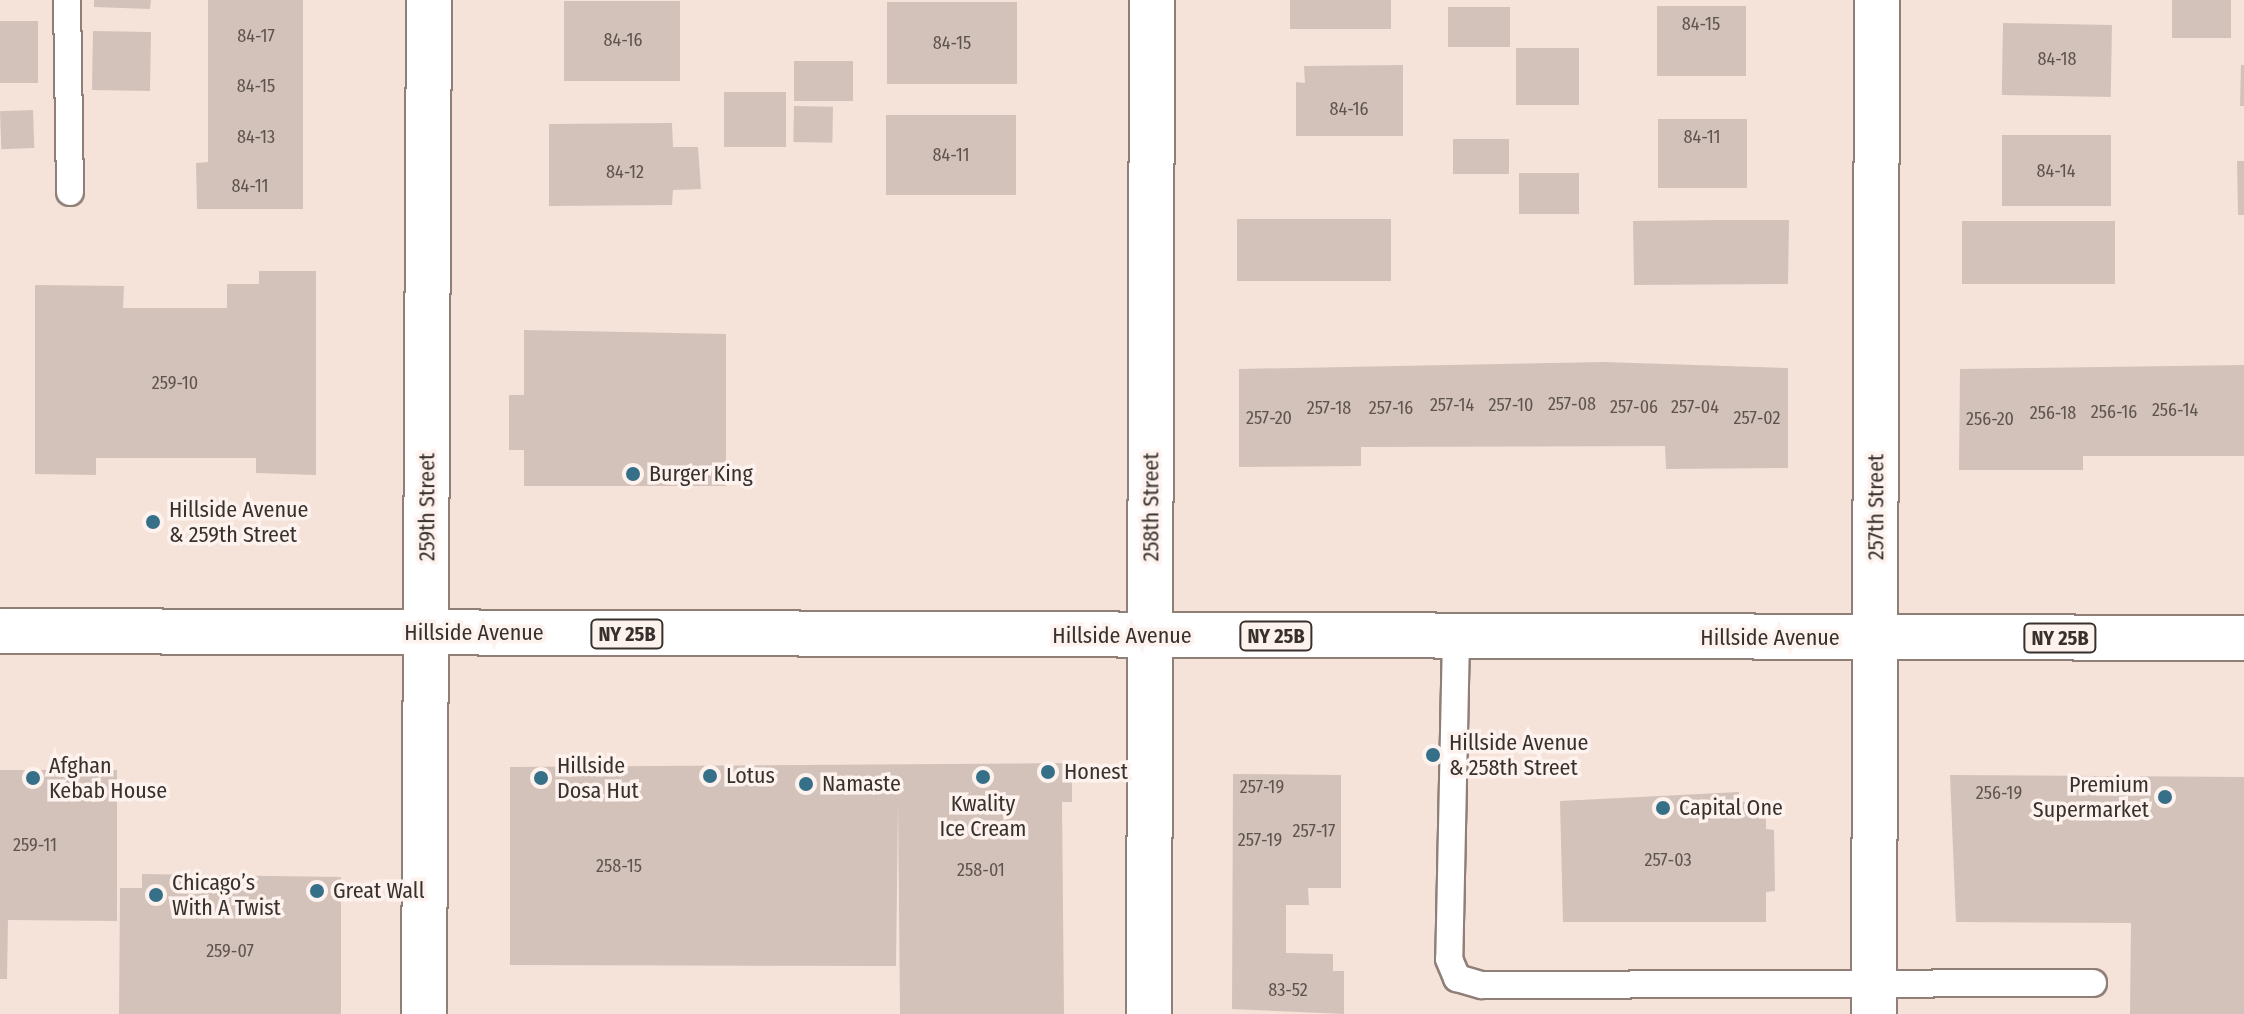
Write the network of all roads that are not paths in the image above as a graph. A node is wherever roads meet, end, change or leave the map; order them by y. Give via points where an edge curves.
1 (67, 0) edge
2 (429, 0) edge
3 (1152, 0) edge
4 (1877, 0) edge
5 (70, 192) dead end
6 (0, 631) edge
7 (426, 633) junction
8 (1151, 636) junction
9 (1456, 637) junction
10 (1875, 638) junction
11 (2244, 638) edge
12 (2093, 983) dead end
13 (1874, 997) edge
14 (424, 1014) edge
15 (1149, 1014) edge

1 - 5 lane
2 - 7 street, 259th Street
3 - 8 street, 258th Street
4 - 10 street, 257th Street
6 - 7 street, Hillside Avenue / NY 25B
7 - 8 street, Hillside Avenue / NY 25B
7 - 14 street, 259th Street
8 - 9 street, Hillside Avenue / NY 25B
8 - 15 street, 258th Street
9 - 10 street, Hillside Avenue / NY 25B
9 - 13 lane via 1449,959 1457,978 1482,985
10 - 11 street, Hillside Avenue / NY 25B
10 - 13 street, 257th Street
12 - 13 lane

